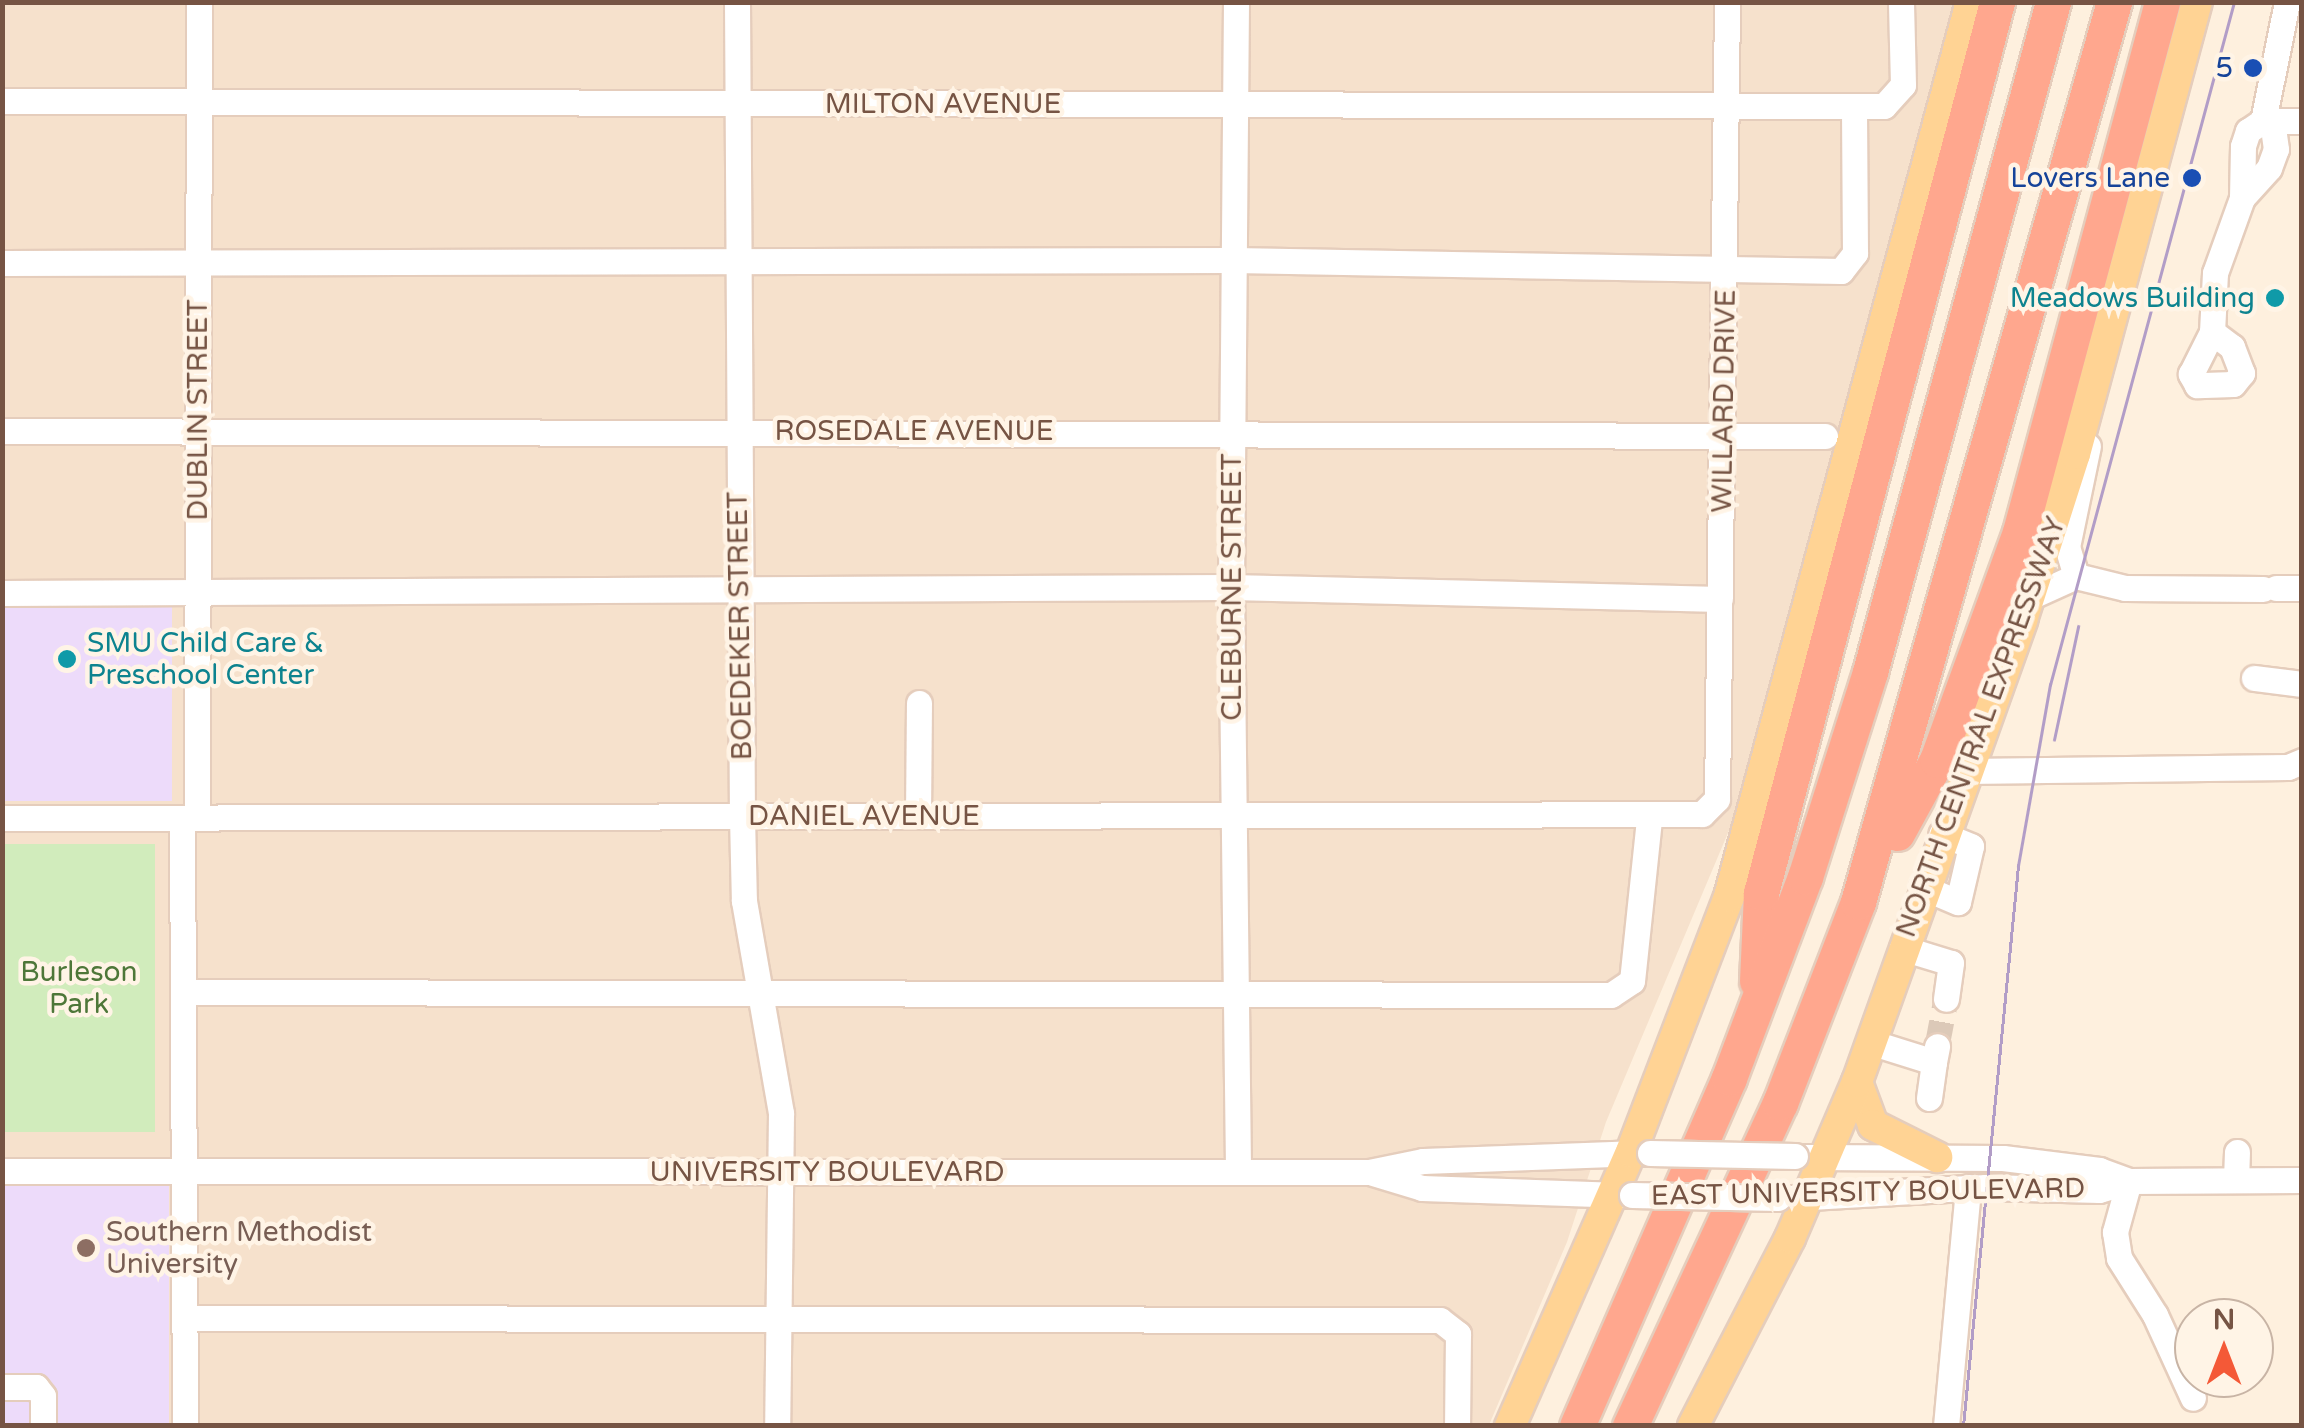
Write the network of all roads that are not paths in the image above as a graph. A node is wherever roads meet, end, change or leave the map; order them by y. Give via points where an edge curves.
1 (199, 2) edge
2 (738, 2) edge
3 (1236, 2) edge
4 (1727, 2) edge
5 (1900, 2) edge
6 (1972, 2) edge
7 (1998, 2) edge
8 (2054, 2) edge
9 (2114, 2) edge
10 (2162, 2) edge
11 (2198, 2) edge
12 (2287, 2) edge
13 (2, 100) edge
14 (200, 100) junction
15 (738, 104) junction
16 (1237, 106) junction
17 (1727, 106) junction
18 (1854, 106) junction
19 (2268, 122) junction
20 (2302, 122) edge
21 (1234, 260) junction
22 (2, 263) edge
23 (198, 264) junction
24 (738, 266) junction
25 (1726, 271) junction
26 (2212, 332) dead end
27 (2086, 414) junction
28 (2, 431) edge
29 (738, 431) junction
30 (1232, 431) junction
31 (199, 432) junction
32 (1726, 435) junction
33 (1825, 436) dead end
34 (2076, 576) junction
35 (1231, 587) junction
36 (2280, 588) edge
37 (198, 592) junction
38 (740, 592) junction
39 (2, 593) edge
40 (2030, 596) junction
41 (1720, 600) junction
42 (2298, 684) edge
43 (2254, 685) dead end
44 (919, 703) dead end
45 (2297, 769) edge
46 (1966, 770) junction
47 (1717, 799) joint
48 (742, 816) junction
49 (918, 816) junction
50 (1233, 816) junction
51 (2, 818) edge
52 (190, 818) junction
53 (1649, 819) junction
54 (1858, 902) junction
55 (1902, 948) junction
56 (184, 992) junction
57 (763, 992) junction
58 (1236, 995) junction
59 (1946, 999) tunnel mouth
60 (1756, 1012) junction
61 (1870, 1042) junction
62 (1857, 1082) junction
63 (1929, 1098) dead end
64 (1640, 1152) junction
65 (2236, 1152) dead end
66 (1938, 1156) junction
67 (1810, 1157) junction
68 (184, 1170) junction
69 (2, 1171) edge
70 (1238, 1171) junction
71 (780, 1172) junction
72 (1368, 1172) junction
73 (2236, 1180) junction
74 (2302, 1180) edge
75 (2128, 1181) junction
76 (1968, 1187) junction
77 (1622, 1195) junction
78 (1792, 1198) junction
79 (779, 1314) junction
80 (185, 1318) junction
81 (2174, 1362) edge
82 (2, 1387) edge
83 (42, 1426) edge
84 (185, 1426) edge
85 (777, 1426) edge
86 (1457, 1426) edge
87 (1510, 1426) edge
88 (1577, 1426) edge
89 (1630, 1426) edge
90 (1693, 1426) edge
91 (1946, 1426) edge

1 - 14 street, DUBLIN STREET
2 - 15 street, BOEDEKER STREET
3 - 16 street, CLEBURNE STREET
4 - 17 street, WILLARD DRIVE
5 - 18 street, MILTON AVENUE via 1903,85 1884,106
6 - 64 main road via 1729,897
7 - 60 highway via 1761,893
8 - 60 highway via 1850,740
9 - 54 highway, NORTH CENTRAL EXPRESSWAY
10 - 54 highway via 2020,532 1937,760
11 - 27 main road, NORTH CENTRAL EXPRESSWAY
12 - 19 street
13 - 14 street, MILTON AVENUE
14 - 15 street, MILTON AVENUE
14 - 23 street, DUBLIN STREET
15 - 16 street, MILTON AVENUE
15 - 24 street, BOEDEKER STREET
16 - 17 street, MILTON AVENUE
16 - 21 street, CLEBURNE STREET
17 - 18 street, MILTON AVENUE
17 - 25 street, WILLARD DRIVE
18 - 25 street via 1849,268
19 - 20 street
19 - 26 street via 2248,131 2242,198 2215,273
21 - 24 street
21 - 25 street
21 - 30 street, CLEBURNE STREET
22 - 23 street
23 - 24 street
23 - 31 street, DUBLIN STREET
24 - 29 street, BOEDEKER STREET
25 - 32 street, WILLARD DRIVE
27 - 34 street via 2088,456 2067,547
27 - 40 main road, NORTH CENTRAL EXPRESSWAY
28 - 31 street, ROSEDALE AVENUE
29 - 30 street, ROSEDALE AVENUE
29 - 31 street, ROSEDALE AVENUE
29 - 38 street, BOEDEKER STREET
30 - 32 street, ROSEDALE AVENUE
30 - 35 street, CLEBURNE STREET
31 - 37 street, DUBLIN STREET
32 - 33 street, ROSEDALE AVENUE
32 - 41 street, WILLARD DRIVE
34 - 36 street via 2125,588
34 - 40 street
35 - 38 street
35 - 41 street
35 - 50 street, CLEBURNE STREET
37 - 38 street
37 - 39 street
37 - 52 street, DUBLIN STREET
38 - 48 street, BOEDEKER STREET
40 - 46 main road, NORTH CENTRAL EXPRESSWAY
41 - 47 street, WILLARD DRIVE
42 - 43 street
44 - 49 street
45 - 46 street
46 - 55 main road, NORTH CENTRAL EXPRESSWAY
47 - 53 street, DANIEL AVENUE via 1702,814
48 - 49 street, DANIEL AVENUE
48 - 52 street, DANIEL AVENUE
48 - 57 street, BOEDEKER STREET via 744,901
49 - 50 street, DANIEL AVENUE
50 - 53 street, DANIEL AVENUE
50 - 58 street, CLEBURNE STREET
51 - 52 street, DANIEL AVENUE
52 - 56 street, DUBLIN STREET
53 - 58 street via 1632,981 1621,993
54 - 89 highway, NORTH CENTRAL EXPRESSWAY via 1780,1103
55 - 59 street via 1951,963
55 - 61 main road, NORTH CENTRAL EXPRESSWAY
56 - 57 street
56 - 68 street, DUBLIN STREET
57 - 58 street
57 - 71 street, BOEDEKER STREET via 781,1113
58 - 70 street, CLEBURNE STREET
60 - 88 highway
61 - 62 main road, NORTH CENTRAL EXPRESSWAY
61 - 63 street via 1935,1054
62 - 66 main road via 1872,1125
62 - 67 main road, NORTH CENTRAL EXPRESSWAY
64 - 67 street, EAST UNIVERSITY BOULEVARD, bridge
64 - 72 street, UNIVERSITY BOULEVARD via 1423,1161
64 - 77 main road
65 - 73 street
66 - 67 street, EAST UNIVERSITY BOULEVARD
66 - 75 street, EAST UNIVERSITY BOULEVARD via 2051,1164
67 - 78 main road, NORTH CENTRAL EXPRESSWAY
68 - 69 street, UNIVERSITY BOULEVARD
68 - 71 street, UNIVERSITY BOULEVARD
68 - 80 street, DUBLIN STREET
70 - 71 street, UNIVERSITY BOULEVARD
70 - 72 street, UNIVERSITY BOULEVARD
71 - 79 street, BOEDEKER STREET
72 - 77 street, EAST UNIVERSITY BOULEVARD via 1422,1188
73 - 74 street, EAST UNIVERSITY BOULEVARD
73 - 75 street, EAST UNIVERSITY BOULEVARD
75 - 76 street, EAST UNIVERSITY BOULEVARD via 2099,1190
75 - 81 street via 2115,1232 2120,1258
76 - 78 street, EAST UNIVERSITY BOULEVARD
76 - 91 street
77 - 78 street, EAST UNIVERSITY BOULEVARD, bridge
77 - 87 main road
78 - 90 main road, NORTH CENTRAL EXPRESSWAY
79 - 80 street
79 - 85 street, BOEDEKER STREET
79 - 86 street via 1440,1320 1458,1334
80 - 84 street, DUBLIN STREET
82 - 83 street via 36,1387 43,1396

